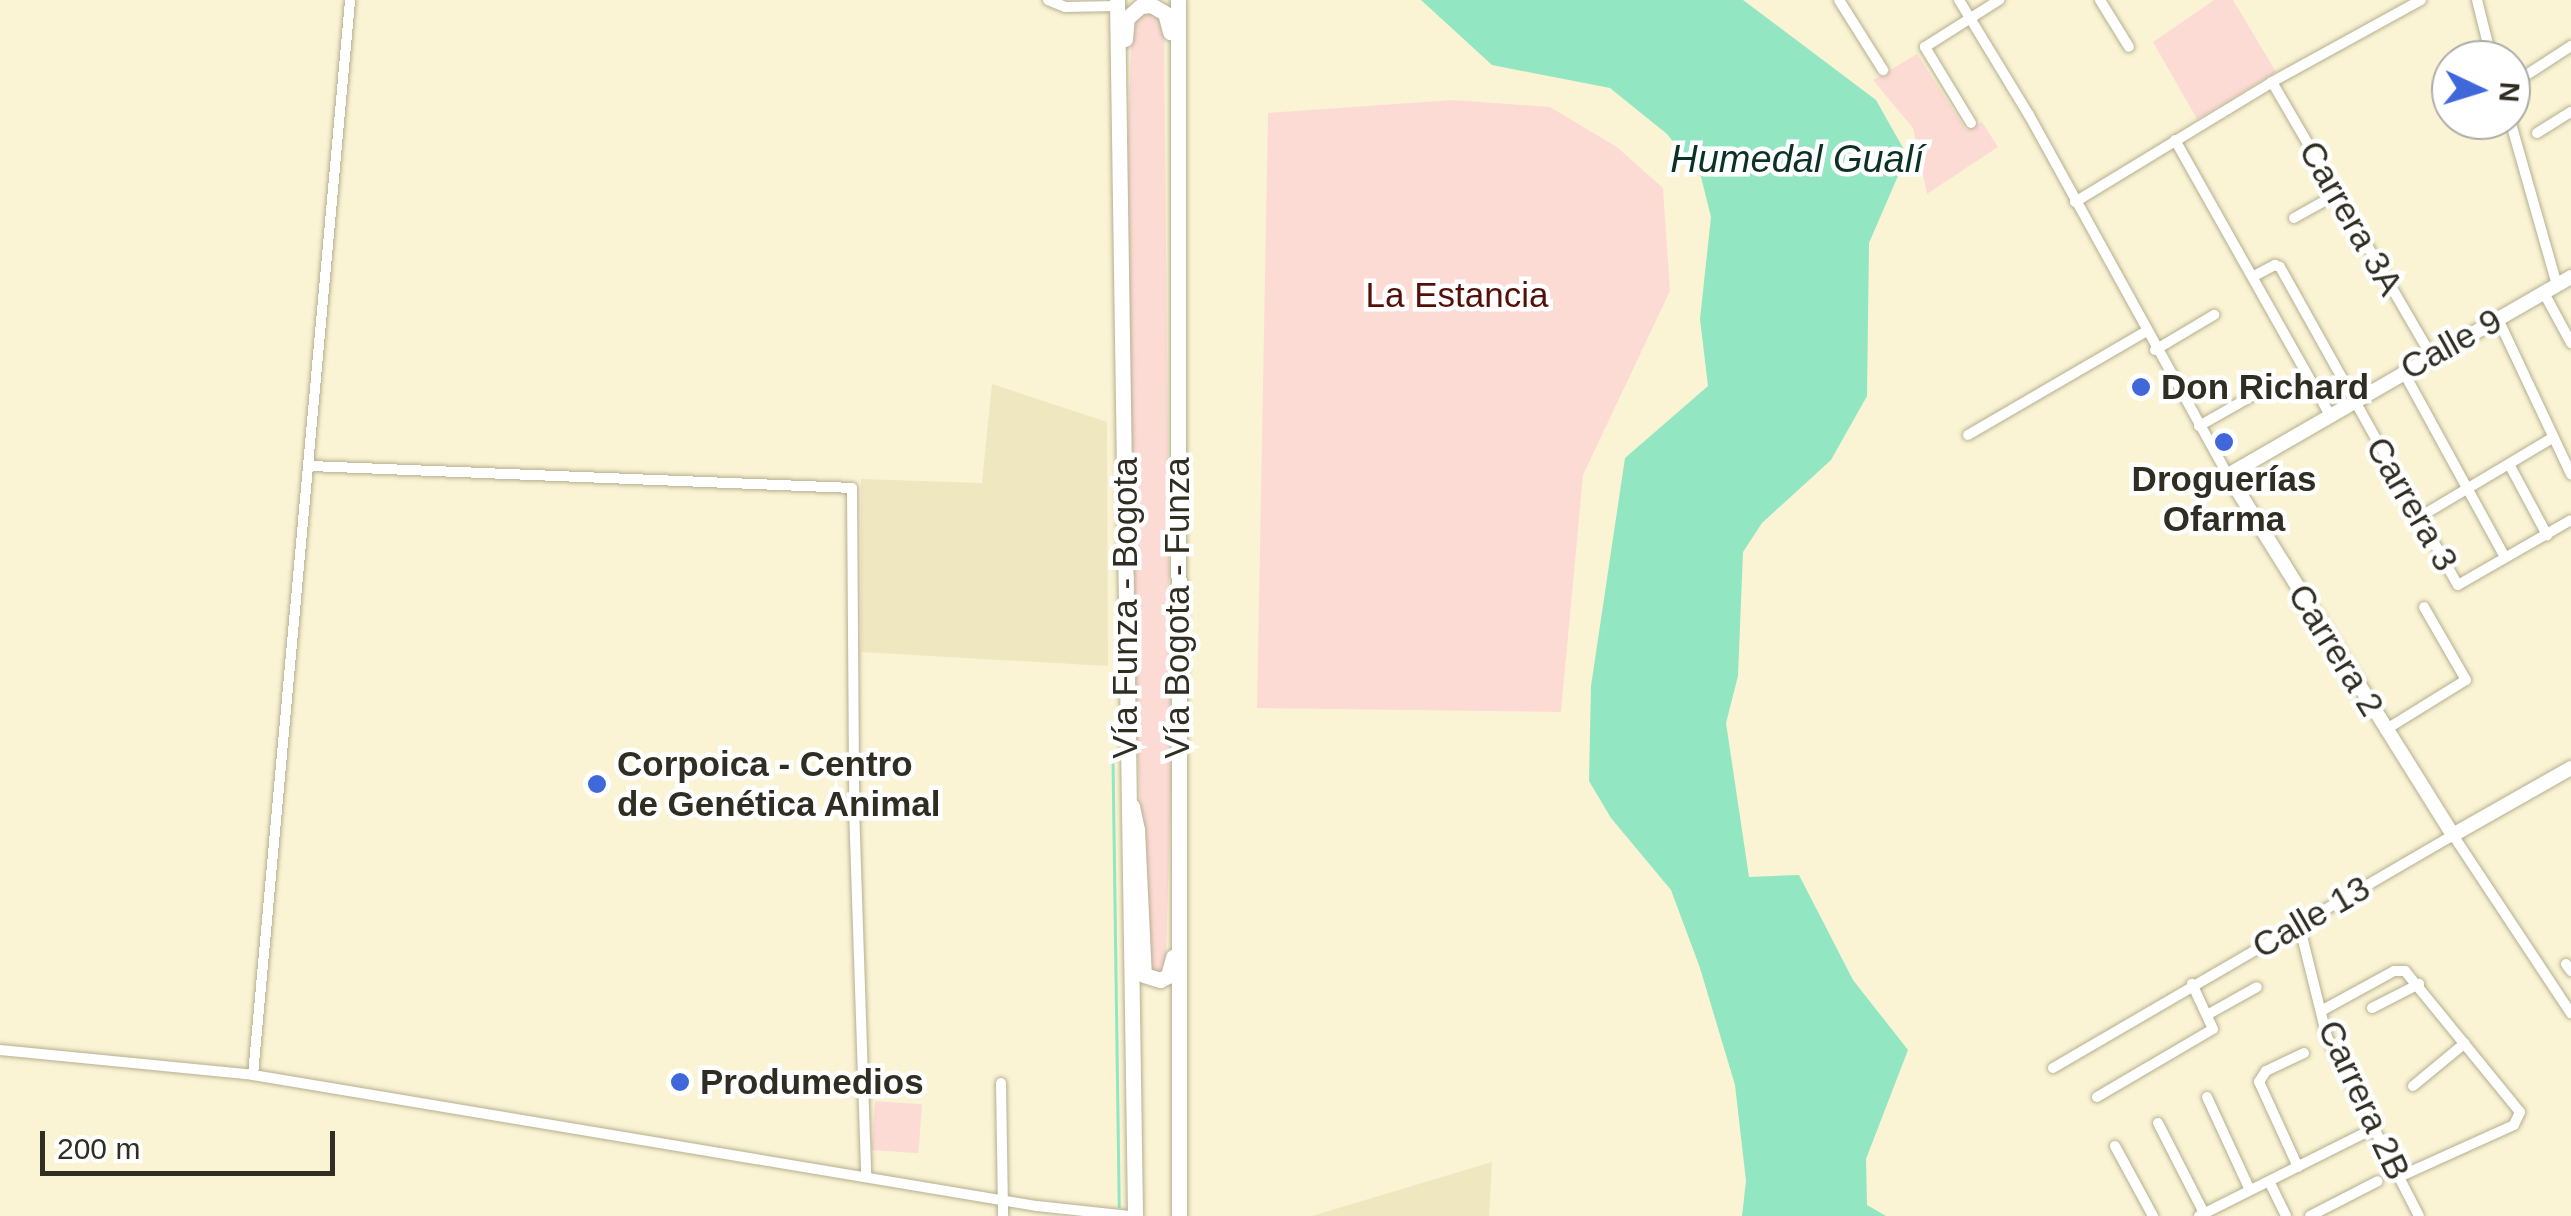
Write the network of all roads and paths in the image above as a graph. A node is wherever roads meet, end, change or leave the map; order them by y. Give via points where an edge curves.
1 (350, 0) edge
2 (1048, 0) edge
3 (1178, 0) edge
4 (1839, 0) edge
5 (1959, 0) edge
6 (1999, 0) edge
7 (2100, 0) edge
8 (2421, 0) edge
9 (2477, 0) edge
10 (1116, 3) edge
11 (1971, 19) junction
12 (2487, 40) edge
13 (2129, 46) dead end
14 (2571, 46) edge
15 (1883, 70) dead end
16 (2531, 73) edge
17 (2272, 82) junction
18 (2571, 112) edge
19 (1971, 123) dead end
20 (2537, 133) dead end
21 (2175, 140) junction
22 (2516, 140) edge
23 (2337, 194) junction
24 (2075, 202) junction
25 (2294, 218) dead end
26 (1177, 235) junction
27 (1118, 240) junction
28 (2254, 276) junction
29 (2557, 285) edge
30 (2214, 315) dead end
31 (2497, 318) junction
32 (2145, 332) junction
33 (2571, 343) edge
34 (2155, 350) junction
35 (2431, 355) junction
36 (2403, 370) junction
37 (2252, 396) dead end
38 (2353, 401) junction
39 (2330, 415) junction
40 (2199, 426) junction
41 (1968, 435) dead end
42 (2552, 438) junction
43 (2509, 464) junction
44 (310, 466) junction
45 (2571, 474) edge
46 (2228, 475) junction
47 (2465, 488) junction
48 (2418, 518) junction
49 (2571, 520) edge
50 (2547, 535) junction
51 (2505, 557) junction
52 (2424, 607) dead end
53 (2385, 730) junction
54 (2571, 768) edge
55 (1125, 778) junction
56 (1177, 800) junction
57 (2453, 836) junction
58 (2300, 924) junction
59 (2192, 984) junction
60 (2419, 984) junction
61 (2257, 987) dead end
62 (2372, 1008) dead end
63 (2320, 1011) junction
64 (2571, 1013) edge
65 (2207, 1015) junction
66 (2465, 1044) junction
67 (0, 1050) edge
68 (2304, 1053) dead end
69 (2053, 1068) dead end
70 (254, 1075) junction
71 (1002, 1084) dead end
72 (2414, 1086) dead end
73 (2096, 1097) dead end
74 (2208, 1097) dead end
75 (2158, 1123) dead end
76 (2375, 1128) junction
77 (2115, 1146) dead end
78 (2298, 1166) junction
79 (866, 1176) junction
80 (2399, 1177) junction
81 (2269, 1181) junction
82 (2378, 1181) dead end
83 (2250, 1190) junction
84 (1003, 1199) junction
85 (2201, 1215) edge
86 (1003, 1216) edge
87 (1133, 1216) edge
88 (1179, 1216) edge
89 (2153, 1216) edge
90 (2286, 1216) edge
91 (2310, 1216) edge
92 (2419, 1216) edge

1 - 44 street
2 - 10 street via 1065,8
3 - 26 main road, Vía Bogota - Funza
4 - 15 street
5 - 11 street, Carrera 2
6 - 11 street
7 - 13 street
8 - 17 street
9 - 12 street
10 - 27 main road, Vía Funza - Bogota
11 - 19 street via 1925,47
11 - 24 street, Carrera 2
14 - 16 street
17 - 21 street
17 - 23 street, Carrera 3A
18 - 20 street
21 - 24 street
21 - 28 street, Carrera 3
22 - 29 street
23 - 25 street
23 - 35 street, Carrera 3A
24 - 32 street, Carrera 2
26 - 27 main road via 1170,177 1170,21 1151,5 1133,10 1125,28
26 - 56 main road, Vía Bogota - Funza
27 - 55 main road, Vía Funza - Bogota via 1128,562
28 - 38 street, Carrera 3 via 2278,265
28 - 39 street, Carrera 3
29 - 31 main road, Calle 9
29 - 33 street
30 - 34 street
31 - 35 main road, Calle 9
31 - 42 street
32 - 34 street, Carrera 2
32 - 41 street
34 - 40 street, Carrera 2
35 - 36 main road, Calle 9
36 - 38 main road, Calle 9
36 - 47 street
37 - 40 street
38 - 39 main road, Calle 9
38 - 48 street, Carrera 3
39 - 46 main road, Calle 9
40 - 46 street, Carrera 2
42 - 43 street
42 - 45 street
43 - 47 street
43 - 50 street
44 - 70 street
44 - 79 street via 852,488
46 - 53 main road, Carrera 2
47 - 48 street
47 - 51 street
48 - 51 street, Carrera 3 via 2458,585
49 - 50 street
50 - 51 street
52 - 53 street via 2466,680
53 - 57 main road, Carrera 2
54 - 57 main road, Calle 13
55 - 56 main road via 1137,829 1140,966 1150,979 1160,980 1173,967
55 - 87 main road, Vía Funza - Bogota
56 - 88 main road, Vía Bogota - Funza
57 - 58 street, Calle 13
57 - 64 street
58 - 59 street, Calle 13
58 - 63 street, Carrera 2B
59 - 65 street
59 - 69 street, Calle 13
60 - 62 street
60 - 63 street via 2408,972 2394,970
60 - 66 street
61 - 65 street
63 - 76 street, Carrera 2B
65 - 73 street via 2213,1029
66 - 72 street
66 - 80 street via 2520,1112 2518,1122
67 - 70 street
68 - 78 street via 2266,1071 2259,1082
70 - 79 street
71 - 84 street
74 - 83 street
75 - 85 street
76 - 78 street
76 - 80 street, Carrera 2B
77 - 89 street
78 - 81 street
79 - 84 street
80 - 92 street, Carrera 2B
81 - 83 street
81 - 90 street
82 - 91 street
83 - 85 street
84 - 86 street
84 - 87 street

